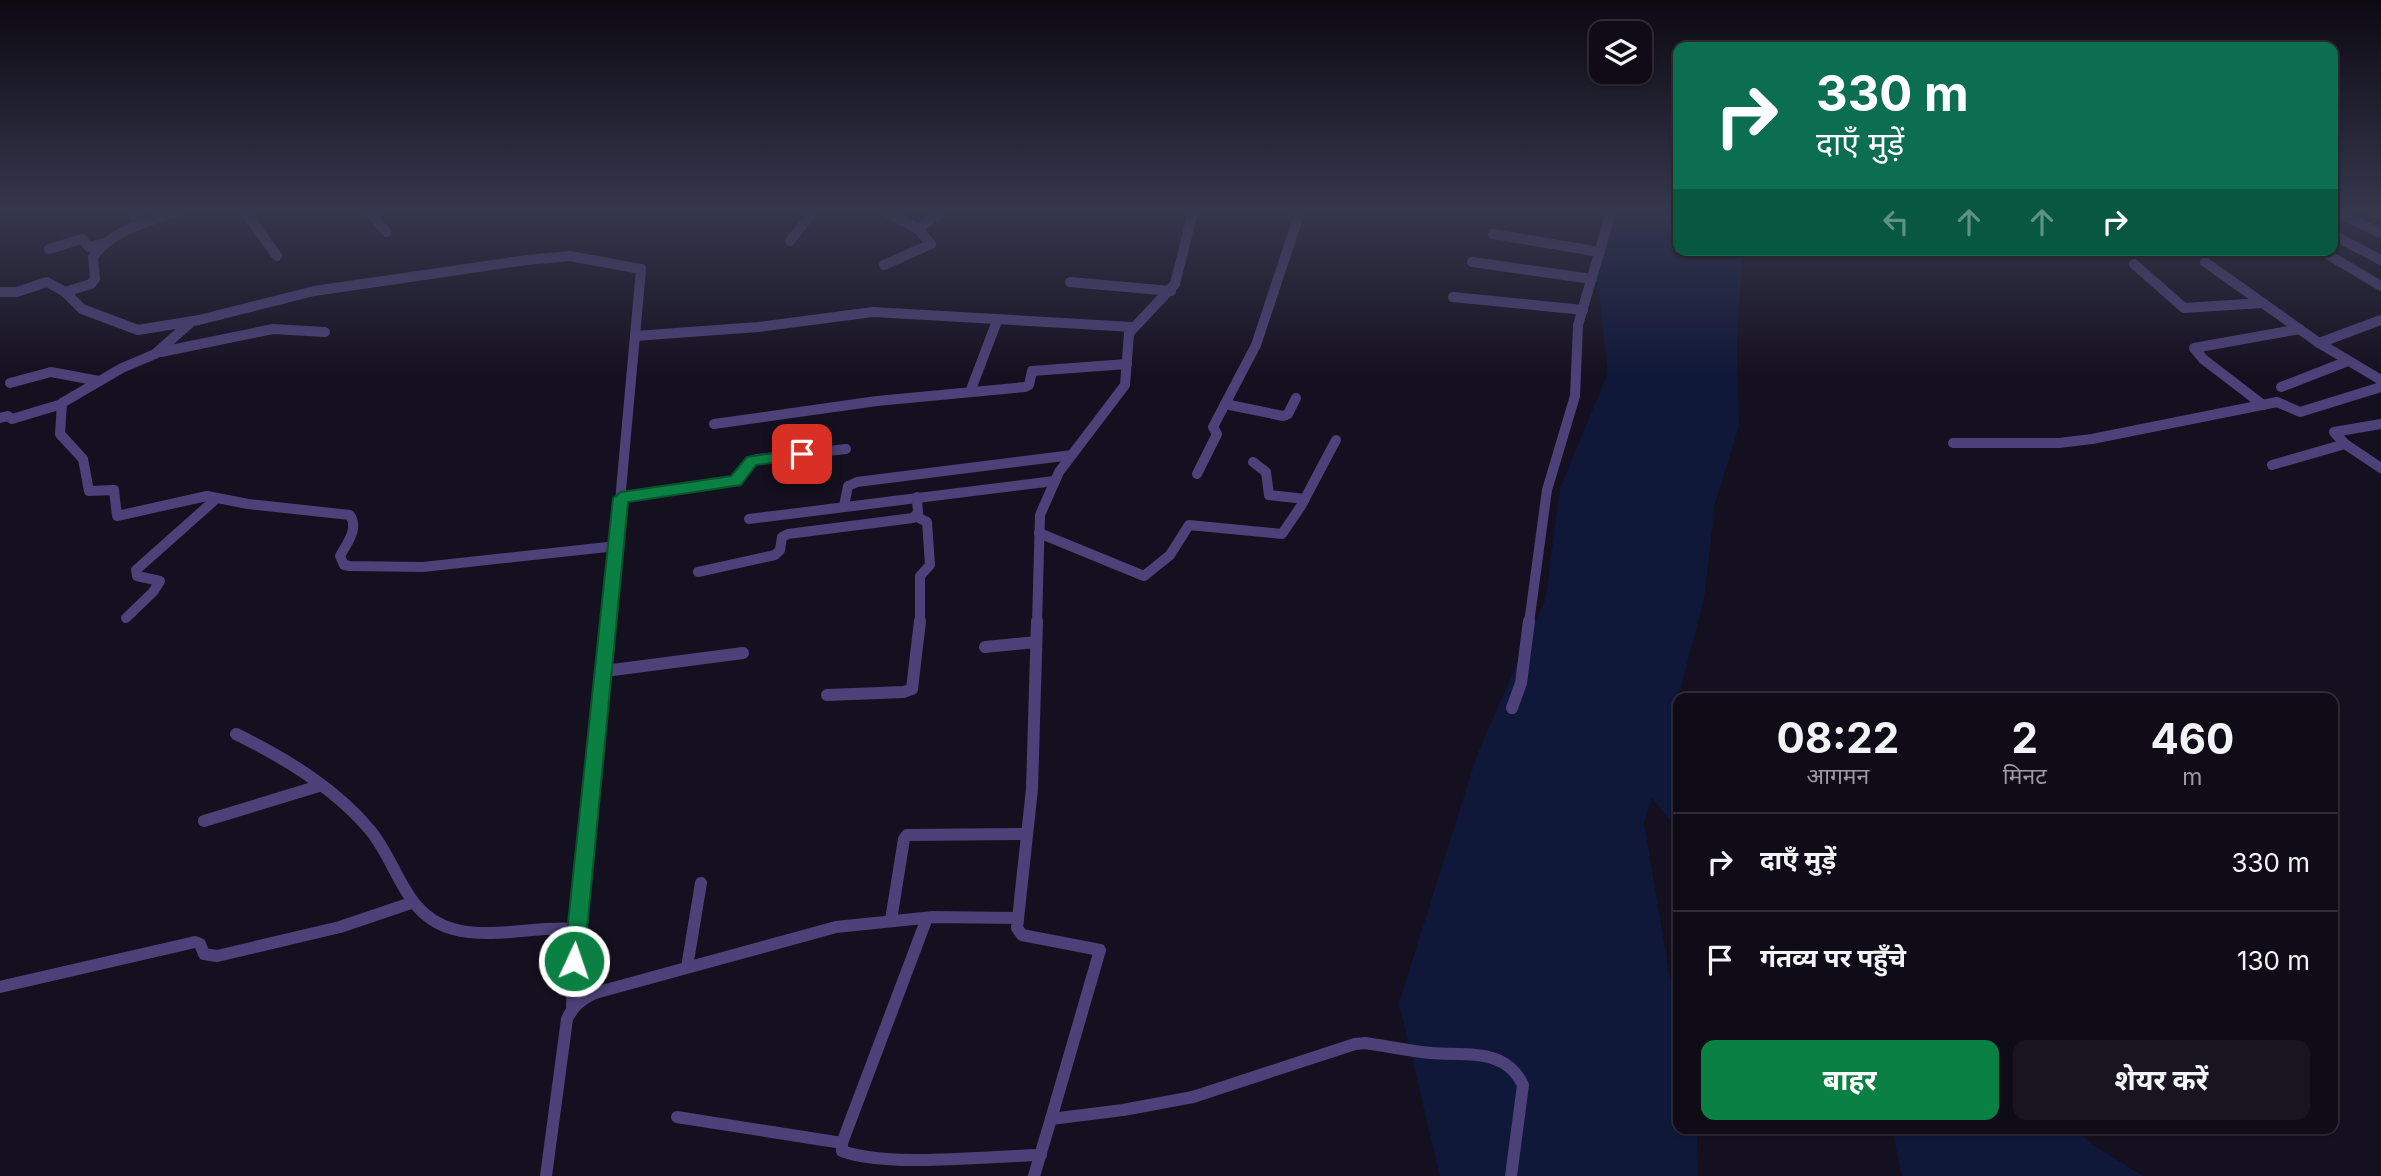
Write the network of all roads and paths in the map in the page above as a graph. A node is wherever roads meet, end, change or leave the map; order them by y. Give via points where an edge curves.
1 (93, 267) edge
2 (490, 267) edge
3 (639, 267) edge
4 (1181, 267) edge
5 (1282, 267) edge
6 (1506, 267) edge
7 (1596, 267) edge
8 (2137, 267) edge
9 (2212, 267) edge
10 (2349, 267) edge
11 (1592, 279) junction
12 (1070, 282) dead end
13 (2381, 286) edge
14 (1171, 291) junction
15 (65, 292) junction
16 (3, 294) edge
17 (1453, 297) dead end
18 (2263, 303) junction
19 (1583, 310) junction
20 (2381, 320) edge
21 (997, 321) junction
22 (192, 322) junction
23 (1133, 327) junction
24 (2300, 330) junction
25 (325, 332) dead end
26 (635, 336) junction
27 (2319, 343) junction
28 (158, 352) junction
29 (2348, 361) junction
30 (1127, 364) junction
31 (2381, 380) edge
32 (99, 381) junction
33 (10, 383) dead end
34 (2281, 387) dead end
35 (2381, 387) edge
36 (970, 392) junction
37 (1296, 398) dead end
38 (62, 404) junction
39 (1226, 404) junction
40 (2263, 405) junction
41 (0, 418) edge
42 (714, 424) dead end
43 (2381, 424) edge
44 (1336, 440) dead end
45 (1953, 443) dead end
46 (2345, 444) junction
47 (846, 449) dead end
48 (1072, 455) junction
49 (1252, 462) dead end
50 (2272, 465) dead end
51 (2381, 468) edge
52 (1196, 474) dead end
53 (1054, 481) junction
54 (917, 497) junction
55 (217, 498) junction
56 (621, 498) junction
57 (1305, 499) junction
58 (844, 506) junction
59 (917, 517) junction
60 (749, 519) dead end
61 (1039, 533) junction
62 (617, 545) junction
63 (698, 572) dead end
64 (126, 618) dead end
65 (1036, 642) junction
66 (985, 646) dead end
67 (743, 653) dead end
68 (604, 671) junction
69 (827, 695) dead end
70 (1512, 708) dead end
71 (236, 734) dead end
72 (319, 786) junction
73 (204, 821) dead end
74 (1027, 834) junction
75 (701, 883) dead end
76 (411, 903) junction
77 (927, 918) junction
78 (1018, 918) junction
79 (891, 920) junction
80 (576, 929) junction
81 (687, 967) junction
82 (0, 987) edge
83 (572, 1006) junction
84 (677, 1117) dead end
85 (1051, 1119) junction
86 (842, 1143) junction
87 (1041, 1154) junction
88 (546, 1176) edge
89 (1034, 1176) edge
90 (1511, 1176) edge

1 - 15 street via 94,282
2 - 22 street via 314,292
3 - 26 street
4 - 14 street
5 - 39 street via 1259,337
6 - 11 street
7 - 11 street
8 - 18 street via 2184,307
9 - 18 street
10 - 13 street
11 - 19 street
12 - 14 street
14 - 23 street
15 - 16 street via 47,282
15 - 22 street via 82,310 136,330
17 - 19 street
18 - 24 street
19 - 70 street via 1576,337 1574,404 1551,472 1521,683
20 - 27 street
21 - 23 street
21 - 26 street via 873,313
21 - 36 street
22 - 28 street
23 - 30 street via 1127,340
24 - 27 street
24 - 40 street via 2194,348
25 - 28 street via 272,328
26 - 56 street
27 - 29 street
28 - 32 street
29 - 31 street
29 - 34 street
30 - 36 street via 1035,370 1025,387
30 - 48 street via 1125,385
32 - 33 street via 51,372
32 - 38 street
35 - 40 street via 2300,412 2279,402
36 - 42 street
37 - 39 street via 1285,416
38 - 41 street via 12,419
38 - 55 street via 60,433 85,461 89,491 114,490 117,516 203,496
39 - 52 street via 1213,427 1217,434
40 - 45 street via 2092,439
43 - 46 street via 2334,432
44 - 57 street
46 - 50 street
46 - 51 street
47 - 56 street via 757,459 749,462 736,481
48 - 53 street
48 - 58 street via 857,482 848,486
49 - 57 street via 1268,472 1269,495
53 - 54 street
53 - 61 street via 1040,515
54 - 58 street
54 - 59 street
55 - 62 street via 350,515 353,532 340,556 344,565 423,567
55 - 64 street via 136,570 137,576 160,581
56 - 62 street
57 - 61 street via 1282,534 1189,525 1170,555 1144,576
58 - 60 street
59 - 63 street via 788,534 782,537 775,555
59 - 69 street via 927,522 930,565 920,576 912,689
61 - 65 street
62 - 68 street
65 - 66 street
65 - 74 street
67 - 68 street
68 - 80 street
71 - 72 street via 289,761
72 - 73 street
72 - 76 street via 371,831
74 - 78 street
74 - 79 street via 907,835
75 - 81 street
76 - 80 street via 439,925 456,930
76 - 82 street via 340,927 217,956 204,954 195,942
77 - 78 street
77 - 79 street
77 - 86 street
78 - 85 street via 1022,935 1100,950
79 - 81 street via 836,927
80 - 83 street
81 - 83 street via 595,993
83 - 88 street
84 - 86 street
85 - 87 street
85 - 90 street via 1193,1097 1355,1044 1483,1056 1510,1067 1523,1086
86 - 87 street via 843,1152 853,1157
87 - 89 street

